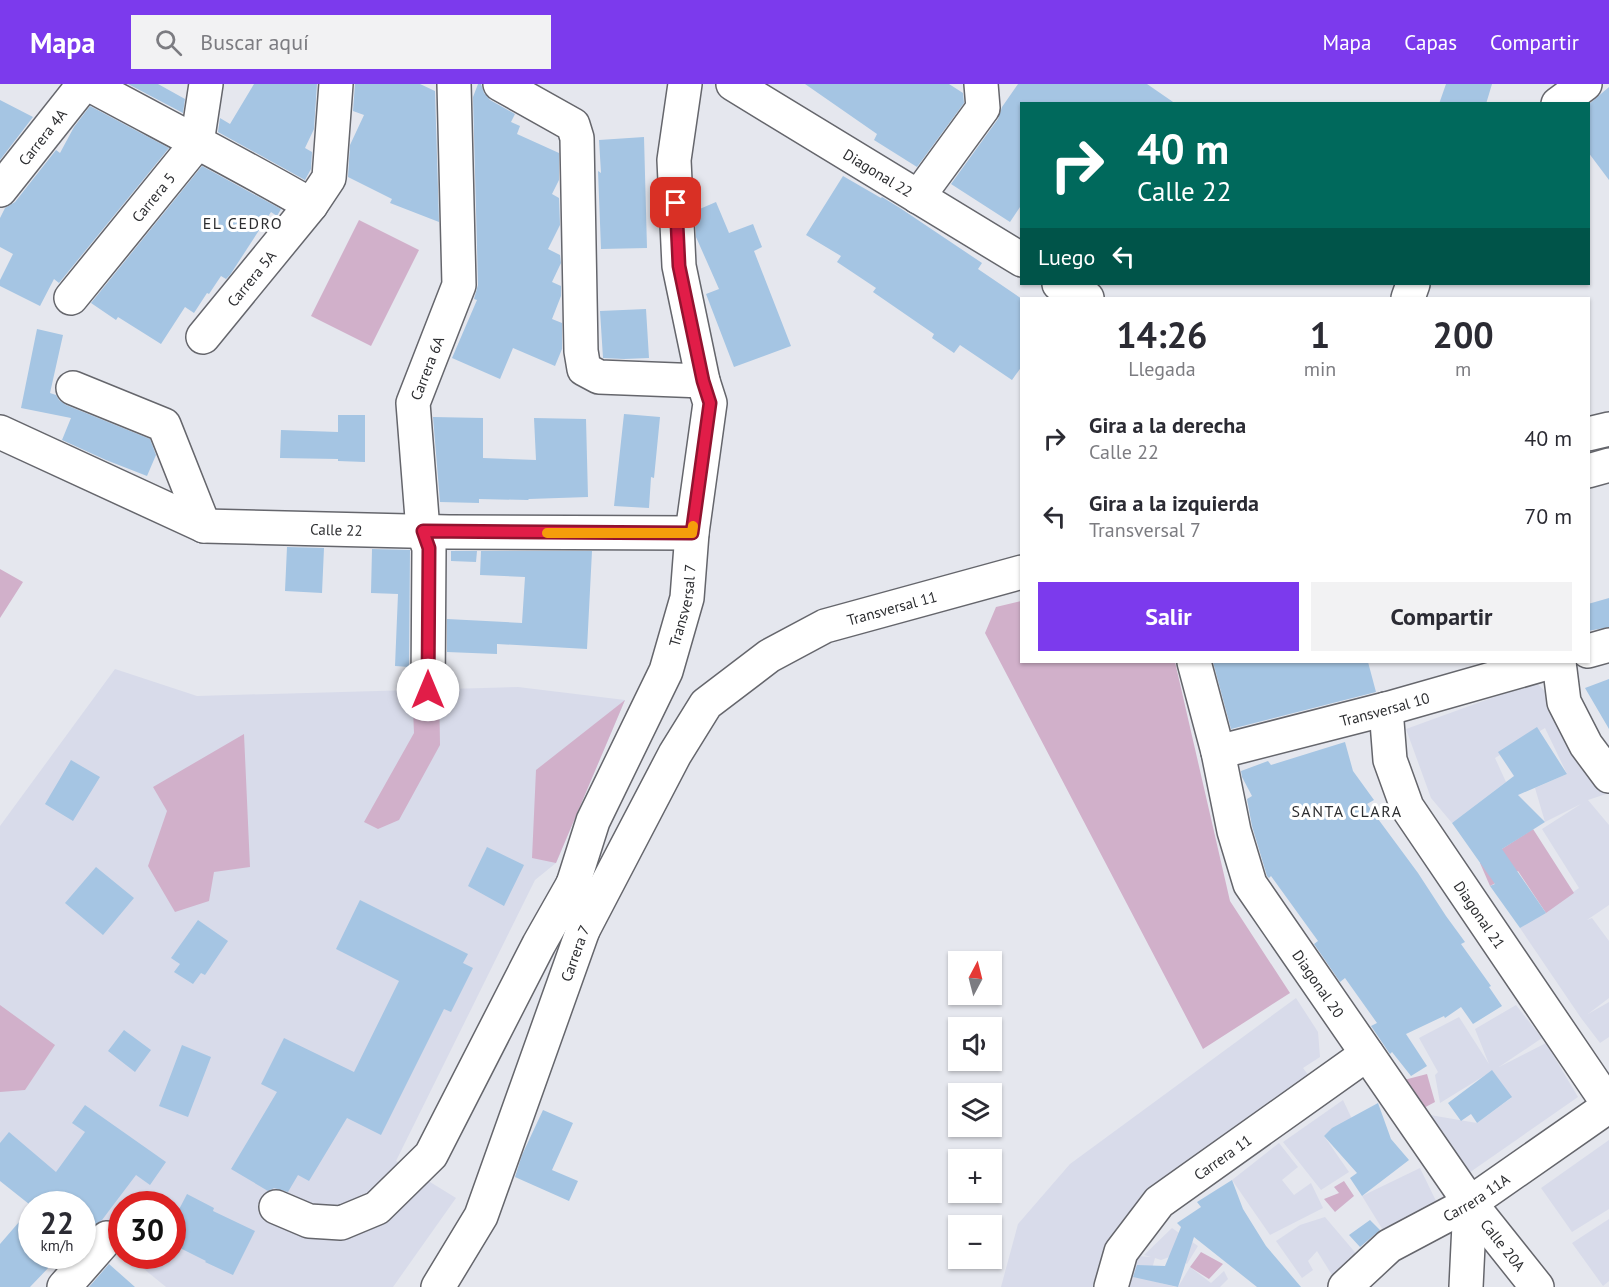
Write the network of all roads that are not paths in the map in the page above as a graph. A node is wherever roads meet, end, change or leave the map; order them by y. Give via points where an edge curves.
1 (86, 84) edge
2 (206, 84) edge
3 (336, 84) edge
4 (454, 84) edge
5 (500, 84) edge
6 (685, 84) edge
7 (1585, 84) edge
8 (746, 87) edge
9 (989, 92) edge
10 (1561, 102) edge
11 (197, 143) junction
12 (0, 190) edge
13 (918, 197) junction
14 (311, 205) junction
15 (1020, 259) edge
16 (1061, 285) edge
17 (1085, 297) edge
18 (70, 298) dead end
19 (204, 337) dead end
20 (703, 381) junction
21 (73, 388) dead end
22 (1609, 429) edge
23 (0, 432) edge
24 (1590, 434) edge
25 (1609, 465) edge
26 (1590, 470) edge
27 (204, 526) junction
28 (423, 531) junction
29 (692, 533) junction
30 (1020, 573) edge
31 (1609, 645) edge
32 (1590, 650) edge
33 (769, 656) joint
34 (1194, 663) edge
35 (1547, 663) edge
36 (1559, 663) edge
37 (428, 690) dead end
38 (1386, 709) junction
39 (1218, 752) junction
40 (1609, 776) edge
41 (573, 884) junction
42 (583, 930) junction
43 (1367, 1054) junction
44 (1609, 1106) edge
45 (1470, 1203) junction
46 (276, 1208) dead end
47 (107, 1238) dead end
48 (64, 1287) edge
49 (438, 1287) edge
50 (1111, 1287) edge
51 (1345, 1287) edge
52 (1466, 1287) edge
53 (1537, 1287) edge

1 - 11 street
1 - 12 street, Carrera 4A
2 - 11 street
3 - 14 street, Carrera 5A via 329,178
4 - 28 street, Carrera 6A via 459,285 413,403
5 - 20 street via 573,125 577,138 581,351 585,369 598,377
6 - 20 street, Transversal 7 via 674,160 679,266
7 - 10 street
8 - 13 street, Diagonal 22
9 - 13 street
11 - 14 street
11 - 18 street, Carrera 5
13 - 15 street, Diagonal 22
14 - 19 street, Carrera 5A
16 - 17 street
20 - 29 street, Transversal 7 via 710,403
21 - 27 street via 164,425
22 - 24 street
23 - 27 street, Calle 22
25 - 26 street
27 - 28 street, Calle 22
28 - 29 street, Calle 22
28 - 37 street, Carrera 6A via 429,548
29 - 41 street, Transversal 7 via 687,598 666,671 593,821
30 - 33 street, Transversal 11 via 825,626
31 - 32 street
33 - 42 street, Carrera 7 via 706,704 675,754
34 - 39 street, Diagonal 20
35 - 38 street, Transversal 10
36 - 40 street via 1564,702 1586,745
38 - 39 street, Transversal 10
38 - 44 street, Diagonal 21 via 1390,760 1407,807
39 - 43 street, Diagonal 20 via 1234,831 1250,884
41 - 42 street, Transversal 7
41 - 46 street via 431,1155 377,1208 341,1223 309,1221
42 - 49 street, Carrera 7 via 481,1216
43 - 45 street, Diagonal 20
43 - 50 street, Carrera 11 via 1159,1202 1121,1252
44 - 45 street, Carrera 11A
45 - 51 street, Carrera 11A via 1389,1246
45 - 52 street
45 - 53 street, Calle 20A
47 - 48 street

